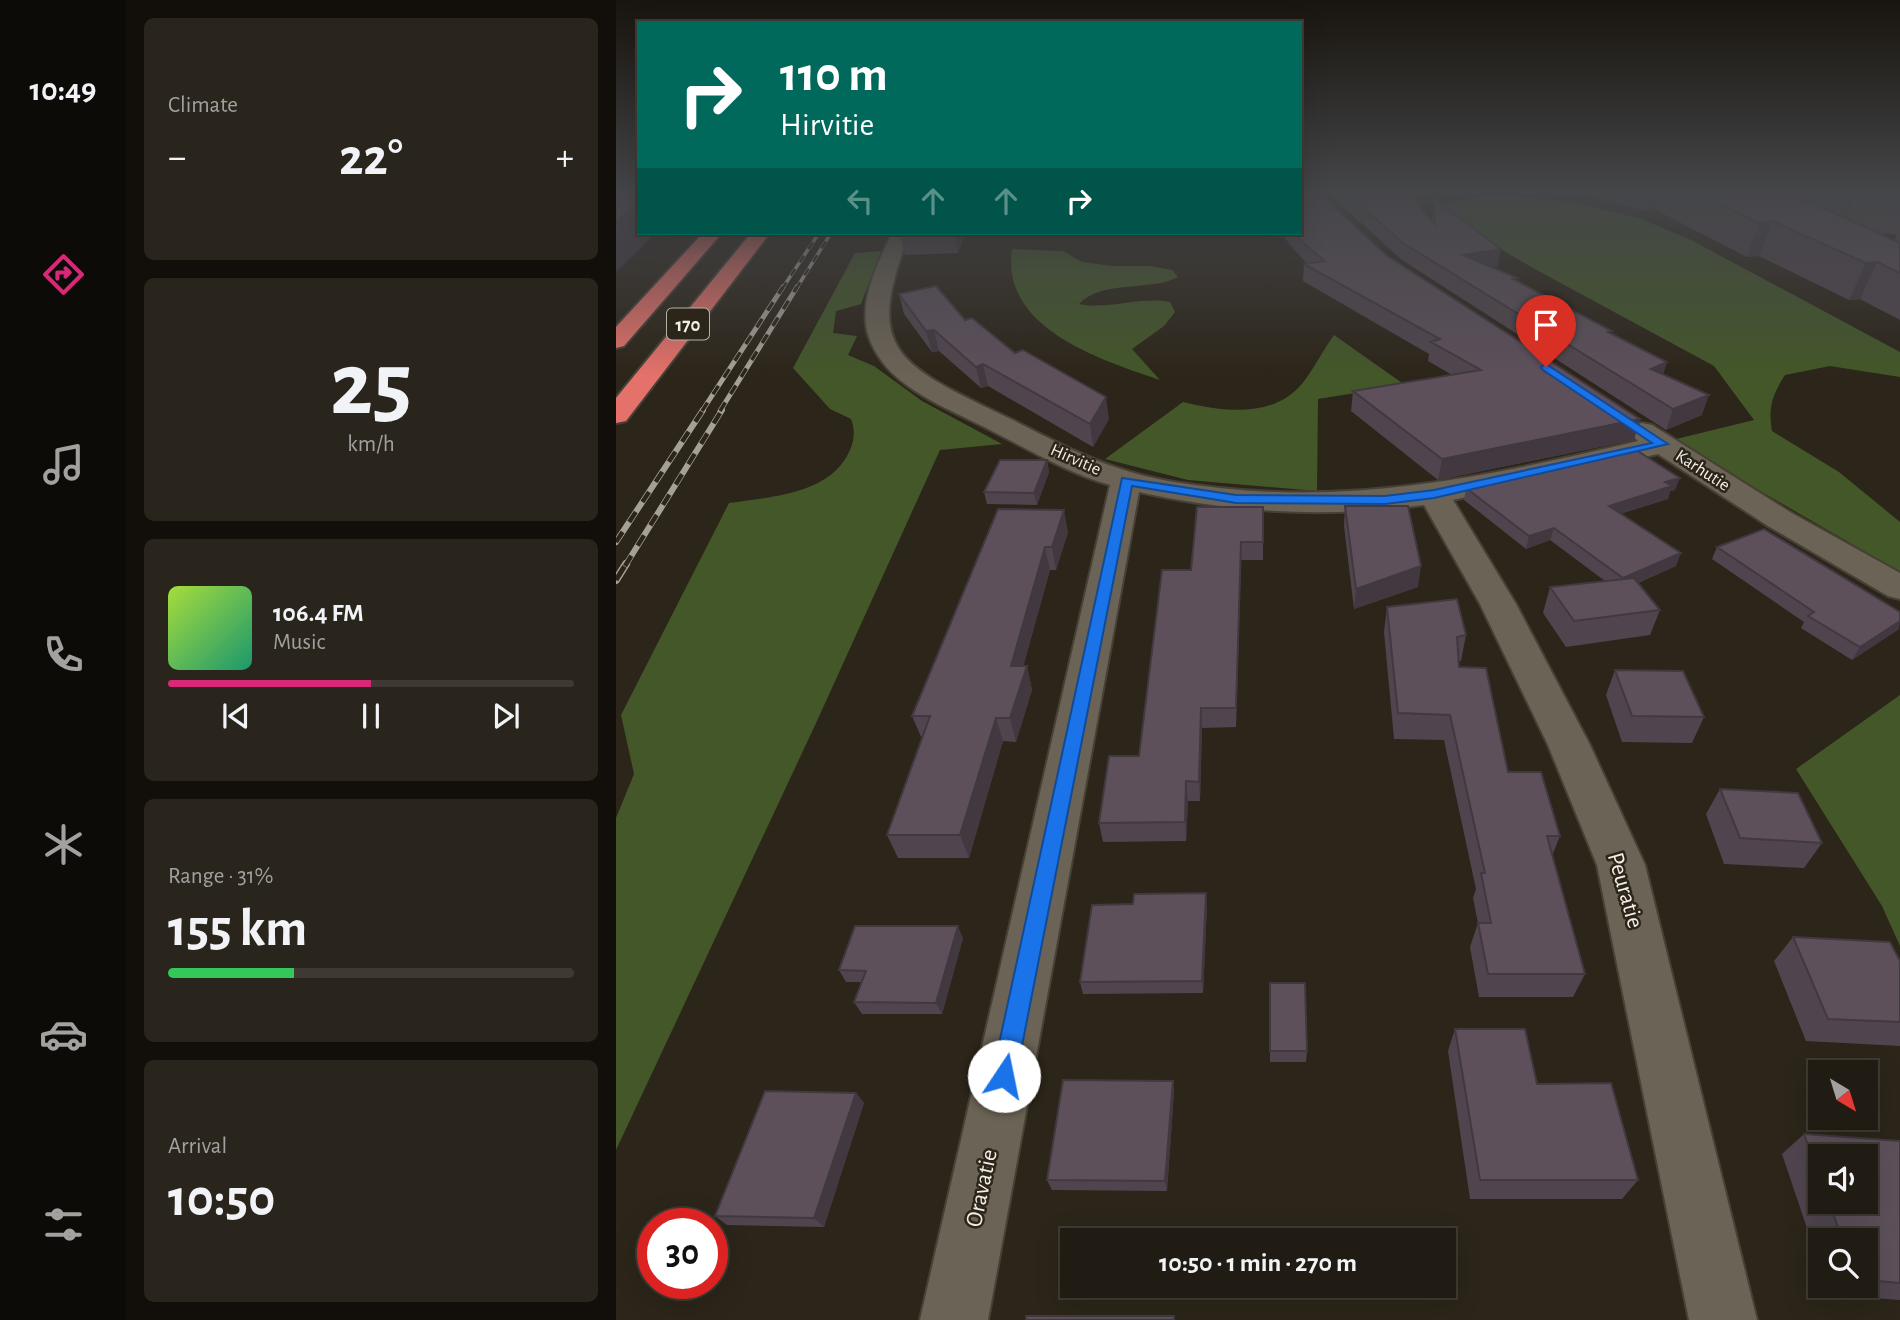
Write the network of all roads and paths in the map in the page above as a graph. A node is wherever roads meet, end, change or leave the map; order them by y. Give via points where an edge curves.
1 (695, 253) edge
2 (745, 253) edge
3 (893, 253) edge
4 (616, 341) edge
5 (616, 415) edge
6 (1620, 416) edge
7 (1662, 444) junction
8 (1126, 481) junction
9 (1434, 494) junction
10 (1900, 588) edge
11 (954, 1320) edge
12 (1723, 1320) edge

1 - 4 highway, 170
2 - 5 highway, 170
3 - 8 street, Hirvitie via 883,275 878,310 881,344 890,357 934,393
6 - 7 street, Karhutie
7 - 9 street, Hirvitie
7 - 10 street, Karhutie via 1779,519
8 - 9 street, Hirvitie via 1248,500 1385,500
8 - 11 street, Oravatie
9 - 12 street, Peuratie via 1504,615 1622,864

